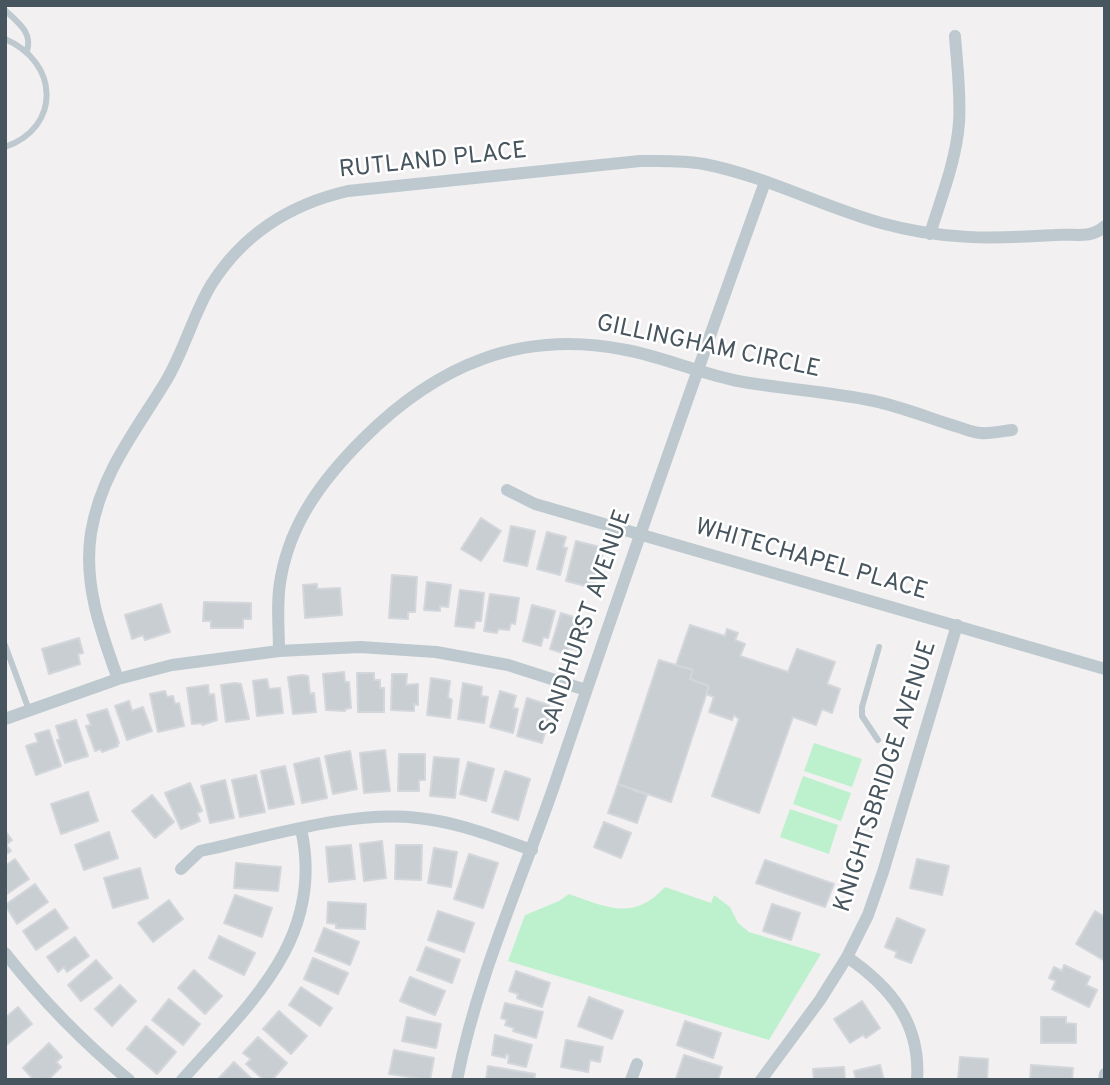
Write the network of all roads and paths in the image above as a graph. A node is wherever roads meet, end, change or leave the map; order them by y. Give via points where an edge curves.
1 (5, 10) edge
2 (955, 36) dead end
3 (5, 39) edge
4 (27, 51) junction
5 (5, 147) edge
6 (765, 182) junction
7 (1105, 226) edge
8 (930, 234) junction
9 (698, 368) junction
10 (1012, 430) dead end
11 (507, 490) dead end
12 (639, 535) junction
13 (957, 625) junction
14 (5, 645) edge
15 (879, 647) dead end
16 (279, 651) junction
17 (1105, 669) edge
18 (118, 679) junction
19 (586, 690) junction
20 (29, 710) junction
21 (5, 719) edge
22 (878, 740) dead end
23 (301, 829) junction
24 (532, 850) junction
25 (181, 869) dead end
26 (5, 953) edge
27 (847, 957) junction
28 (637, 1064) dead end
29 (1105, 1074) edge
30 (129, 1080) edge
31 (182, 1080) edge
32 (457, 1080) edge
33 (631, 1080) edge
34 (761, 1080) edge
35 (918, 1080) edge
36 (1104, 1080) edge

1 - 4 lane via 26,31
2 - 8 street via 959,125
3 - 4 lane
4 - 5 lane via 44,76 43,114 33,130
6 - 8 street, RUTLAND PLACE via 880,223
6 - 9 street, SANDHURST AVENUE
6 - 18 street, RUTLAND PLACE via 701,164 640,161 348,191 304,204 262,229 233,256 211,286 170,374 118,455 100,493 91,535 90,580 97,620
7 - 8 street, RUTLAND PLACE via 1083,236 1003,239
9 - 10 street, GILLINGHAM CIRCLE via 736,380 875,401 980,433
9 - 12 street, SANDHURST AVENUE
9 - 16 street, GILLINGHAM CIRCLE via 626,349 557,343 486,356 418,390 335,467 300,519 280,579
11 - 12 street, WHITECHAPEL PLACE via 535,504
12 - 13 street, WHITECHAPEL PLACE
12 - 19 street, SANDHURST AVENUE
13 - 17 street, WHITECHAPEL PLACE
13 - 27 street, KNIGHTSBRIDGE AVENUE via 883,872
14 - 20 lane
15 - 22 lane via 862,707 862,716
16 - 18 street via 172,664
16 - 19 street via 360,647 436,652 508,665
18 - 20 street
19 - 24 street, SANDHURST AVENUE
20 - 21 street
23 - 24 street via 364,818 418,818 467,827
23 - 25 street via 200,851
23 - 31 street via 305,891 286,953 265,986
24 - 32 street, SANDHURST AVENUE via 479,991
26 - 30 street via 93,1050
27 - 34 street, KNIGHTSBRIDGE AVENUE
27 - 35 street via 892,994 905,1016 914,1042
28 - 33 street
29 - 36 street

